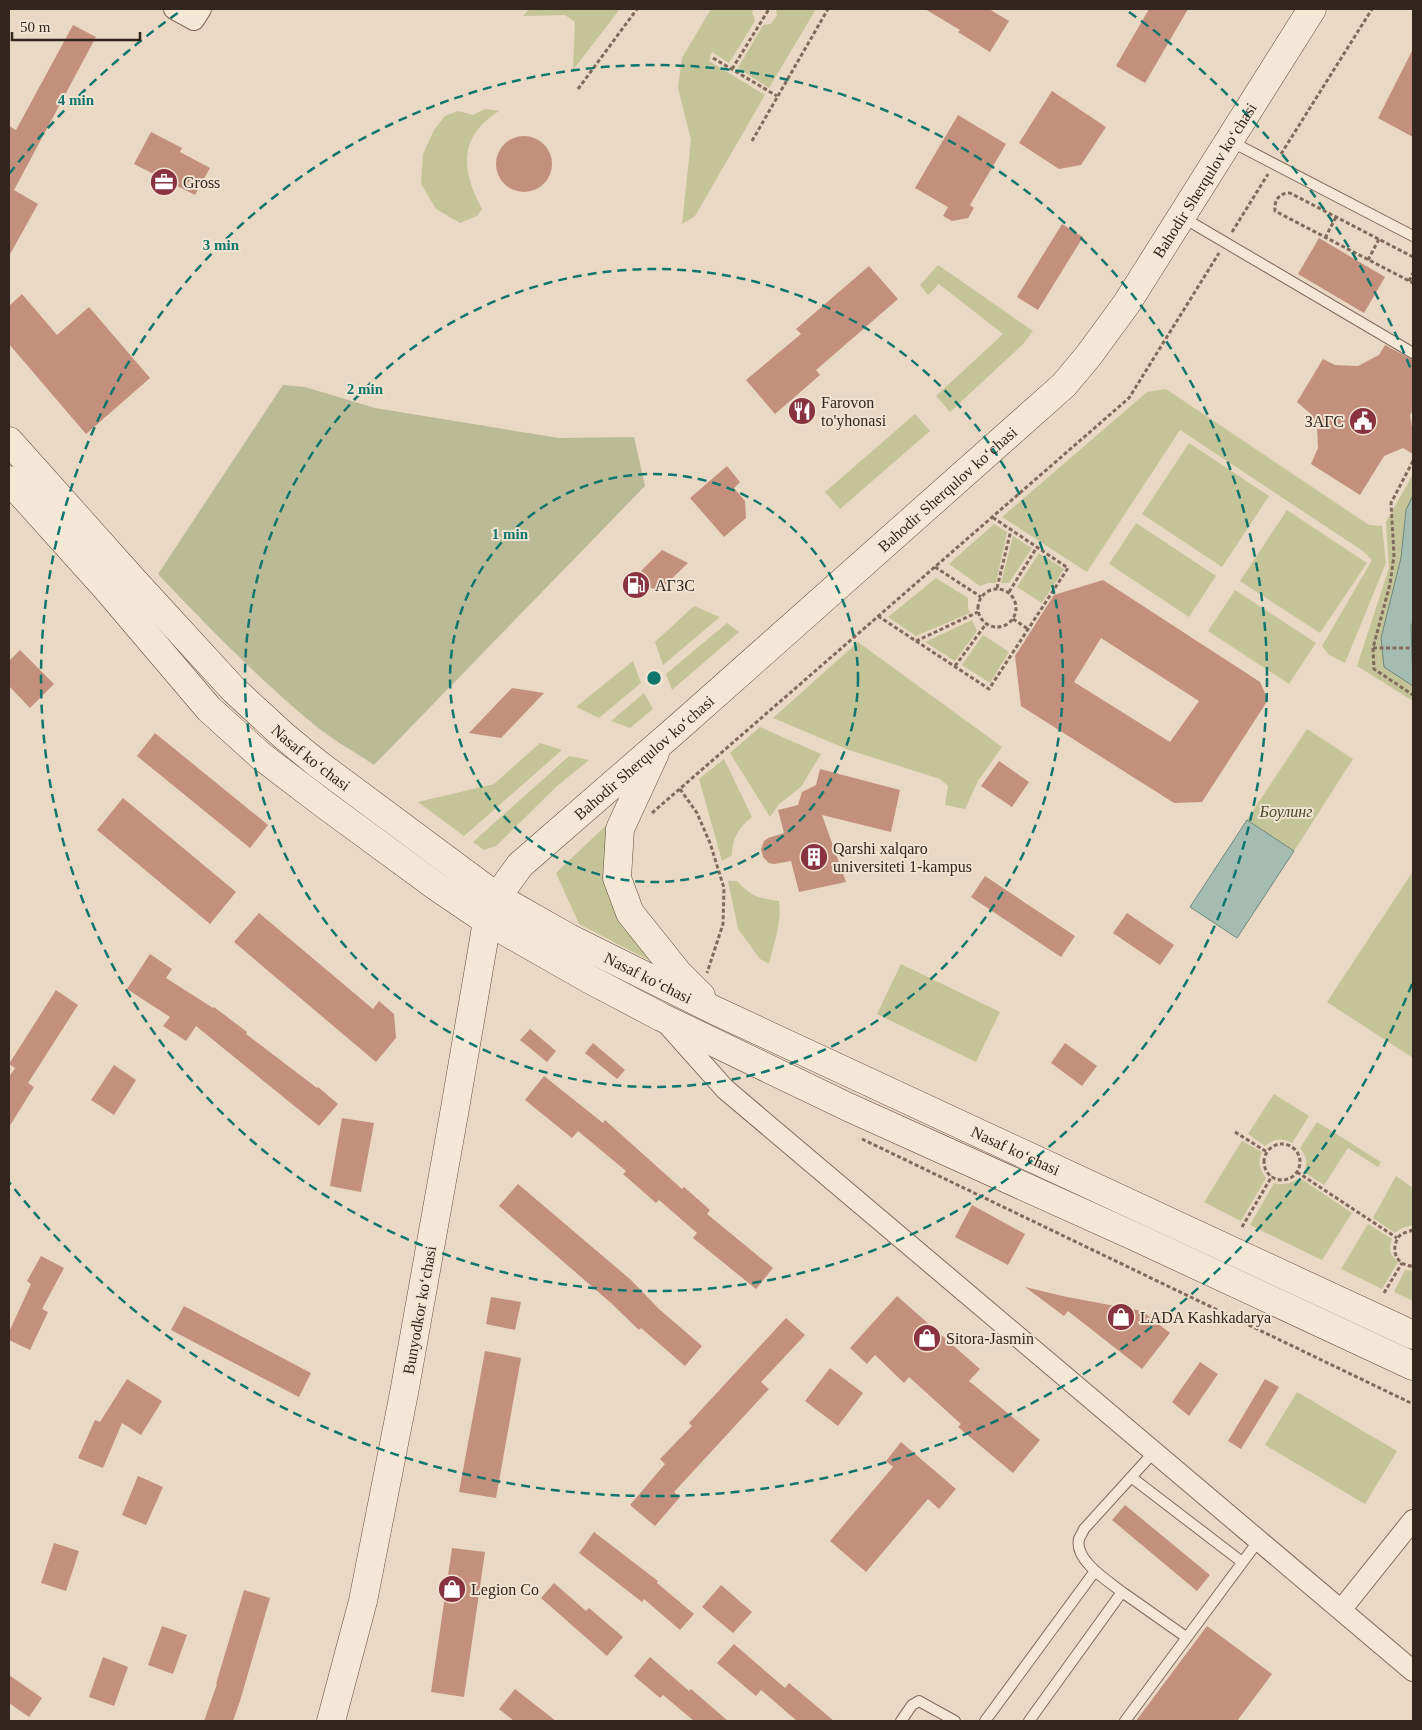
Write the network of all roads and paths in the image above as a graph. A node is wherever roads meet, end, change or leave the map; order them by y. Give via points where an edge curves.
1 (174, 9) edge
2 (201, 9) edge
3 (637, 9) edge
4 (769, 9) edge
5 (828, 9) edge
6 (1312, 9) edge
7 (713, 58) dead end
8 (732, 69) junction
9 (578, 90) dead end
10 (778, 96) junction
11 (1228, 140) junction
12 (752, 141) dead end
13 (1181, 217) junction
14 (1336, 217) junction
15 (1413, 236) edge
16 (1325, 238) junction
17 (1379, 239) junction
18 (1413, 257) edge
19 (1368, 260) junction
20 (1413, 273) edge
21 (1409, 281) junction
22 (1413, 283) edge
23 (1413, 353) edge
24 (9, 441) edge
25 (1413, 461) edge
26 (9, 480) edge
27 (992, 517) dead end
28 (1011, 530) junction
29 (1037, 547) junction
30 (935, 566) dead end
31 (997, 588) junction
32 (1008, 592) junction
33 (981, 597) junction
34 (978, 612) junction
35 (878, 616) dead end
36 (1013, 619) junction
37 (986, 624) junction
38 (1028, 629) junction
39 (916, 641) junction
40 (1373, 648) junction
41 (1413, 648) edge
42 (955, 666) junction
43 (1413, 695) edge
44 (660, 743) junction
45 (680, 789) dead end
46 (492, 909) junction
47 (706, 976) dead end
48 (716, 1011) junction
49 (661, 1017) junction
50 (1235, 1132) dead end
51 (855, 1136) dead end
52 (1267, 1152) junction
53 (1297, 1172) junction
54 (1272, 1176) junction
55 (1242, 1227) dead end
56 (1413, 1230) edge
57 (1397, 1238) junction
58 (1402, 1263) junction
59 (1413, 1266) edge
60 (1384, 1294) dead end
61 (1413, 1335) edge
62 (1413, 1366) edge
63 (1413, 1404) edge
64 (1154, 1452) junction
65 (1131, 1477) junction
66 (1413, 1520) edge
67 (1259, 1540) junction
68 (1242, 1562) junction
69 (1095, 1571) junction
70 (1122, 1592) junction
71 (1341, 1610) junction
72 (1186, 1637) junction
73 (1413, 1671) edge
74 (331, 1721) edge
75 (901, 1721) edge
76 (955, 1721) edge
77 (985, 1721) edge
78 (1029, 1721) edge
79 (1125, 1721) edge

1 - 2 street via 194,20
3 - 9 path
4 - 8 path
5 - 10 path
6 - 11 main road, Bahodir Sherqulov ko‘chasi
7 - 8 path
8 - 10 path
10 - 12 path
11 - 13 main road, Bahodir Sherqulov ko‘chasi
11 - 15 lane
13 - 23 lane
13 - 44 main road, Bahodir Sherqulov ko‘chasi via 1127,303 1064,385
14 - 16 path
14 - 16 path via 1290,193 1283,193 1274,204 1275,211
14 - 17 path
16 - 19 path
17 - 18 path
17 - 19 path
19 - 21 path
20 - 21 path
21 - 22 path
24 - 46 main road, Nasaf ko‘chasi via 234,690 284,736
25 - 40 path via 1391,503 1394,555
26 - 46 main road, Nasaf ko‘chasi via 209,709 262,756 437,887
27 - 28 path
28 - 29 path
28 - 31 path
29 - 32 path
29 - 38 path via 1068,568
30 - 33 path
31 - 32 path
31 - 33 path via 988,590
32 - 36 path via 1017,605
33 - 34 path
34 - 37 path
34 - 39 path
35 - 39 path
36 - 37 path via 1005,626
36 - 38 path
37 - 42 path
38 - 42 path via 989,688
39 - 42 path
40 - 41 path
40 - 43 path via 1374,668
44 - 46 main road, Bahodir Sherqulov ko‘chasi via 520,865
44 - 48 main road via 620,829 617,878 630,913 678,973
45 - 47 path via 697,813 724,888 723,924
46 - 48 main road, Nasaf ko‘chasi via 569,938
46 - 49 main road, Nasaf ko‘chasi via 590,979
46 - 74 main road, Bunyodkor koʻchasi via 363,1601
48 - 61 main road, Nasaf ko‘chasi
49 - 62 main road, Nasaf ko‘chasi via 848,1107
49 - 64 street via 725,1088
50 - 52 path
51 - 63 path
52 - 53 path via 1271,1147 1282,1144 1292,1147 1300,1161
52 - 54 path via 1264,1163
53 - 54 path via 1287,1179
53 - 57 path
54 - 55 path
56 - 57 path
57 - 58 path via 1394,1250
58 - 59 path
58 - 60 path
64 - 65 lane
64 - 67 street
65 - 68 lane
65 - 69 lane via 1084,1528 1079,1540 1080,1553
66 - 71 street
67 - 68 lane
67 - 71 street
68 - 72 lane
69 - 70 lane
69 - 77 lane
70 - 72 lane
70 - 78 lane
71 - 73 street
72 - 79 lane
75 - 76 lane via 912,1705 919,1701

